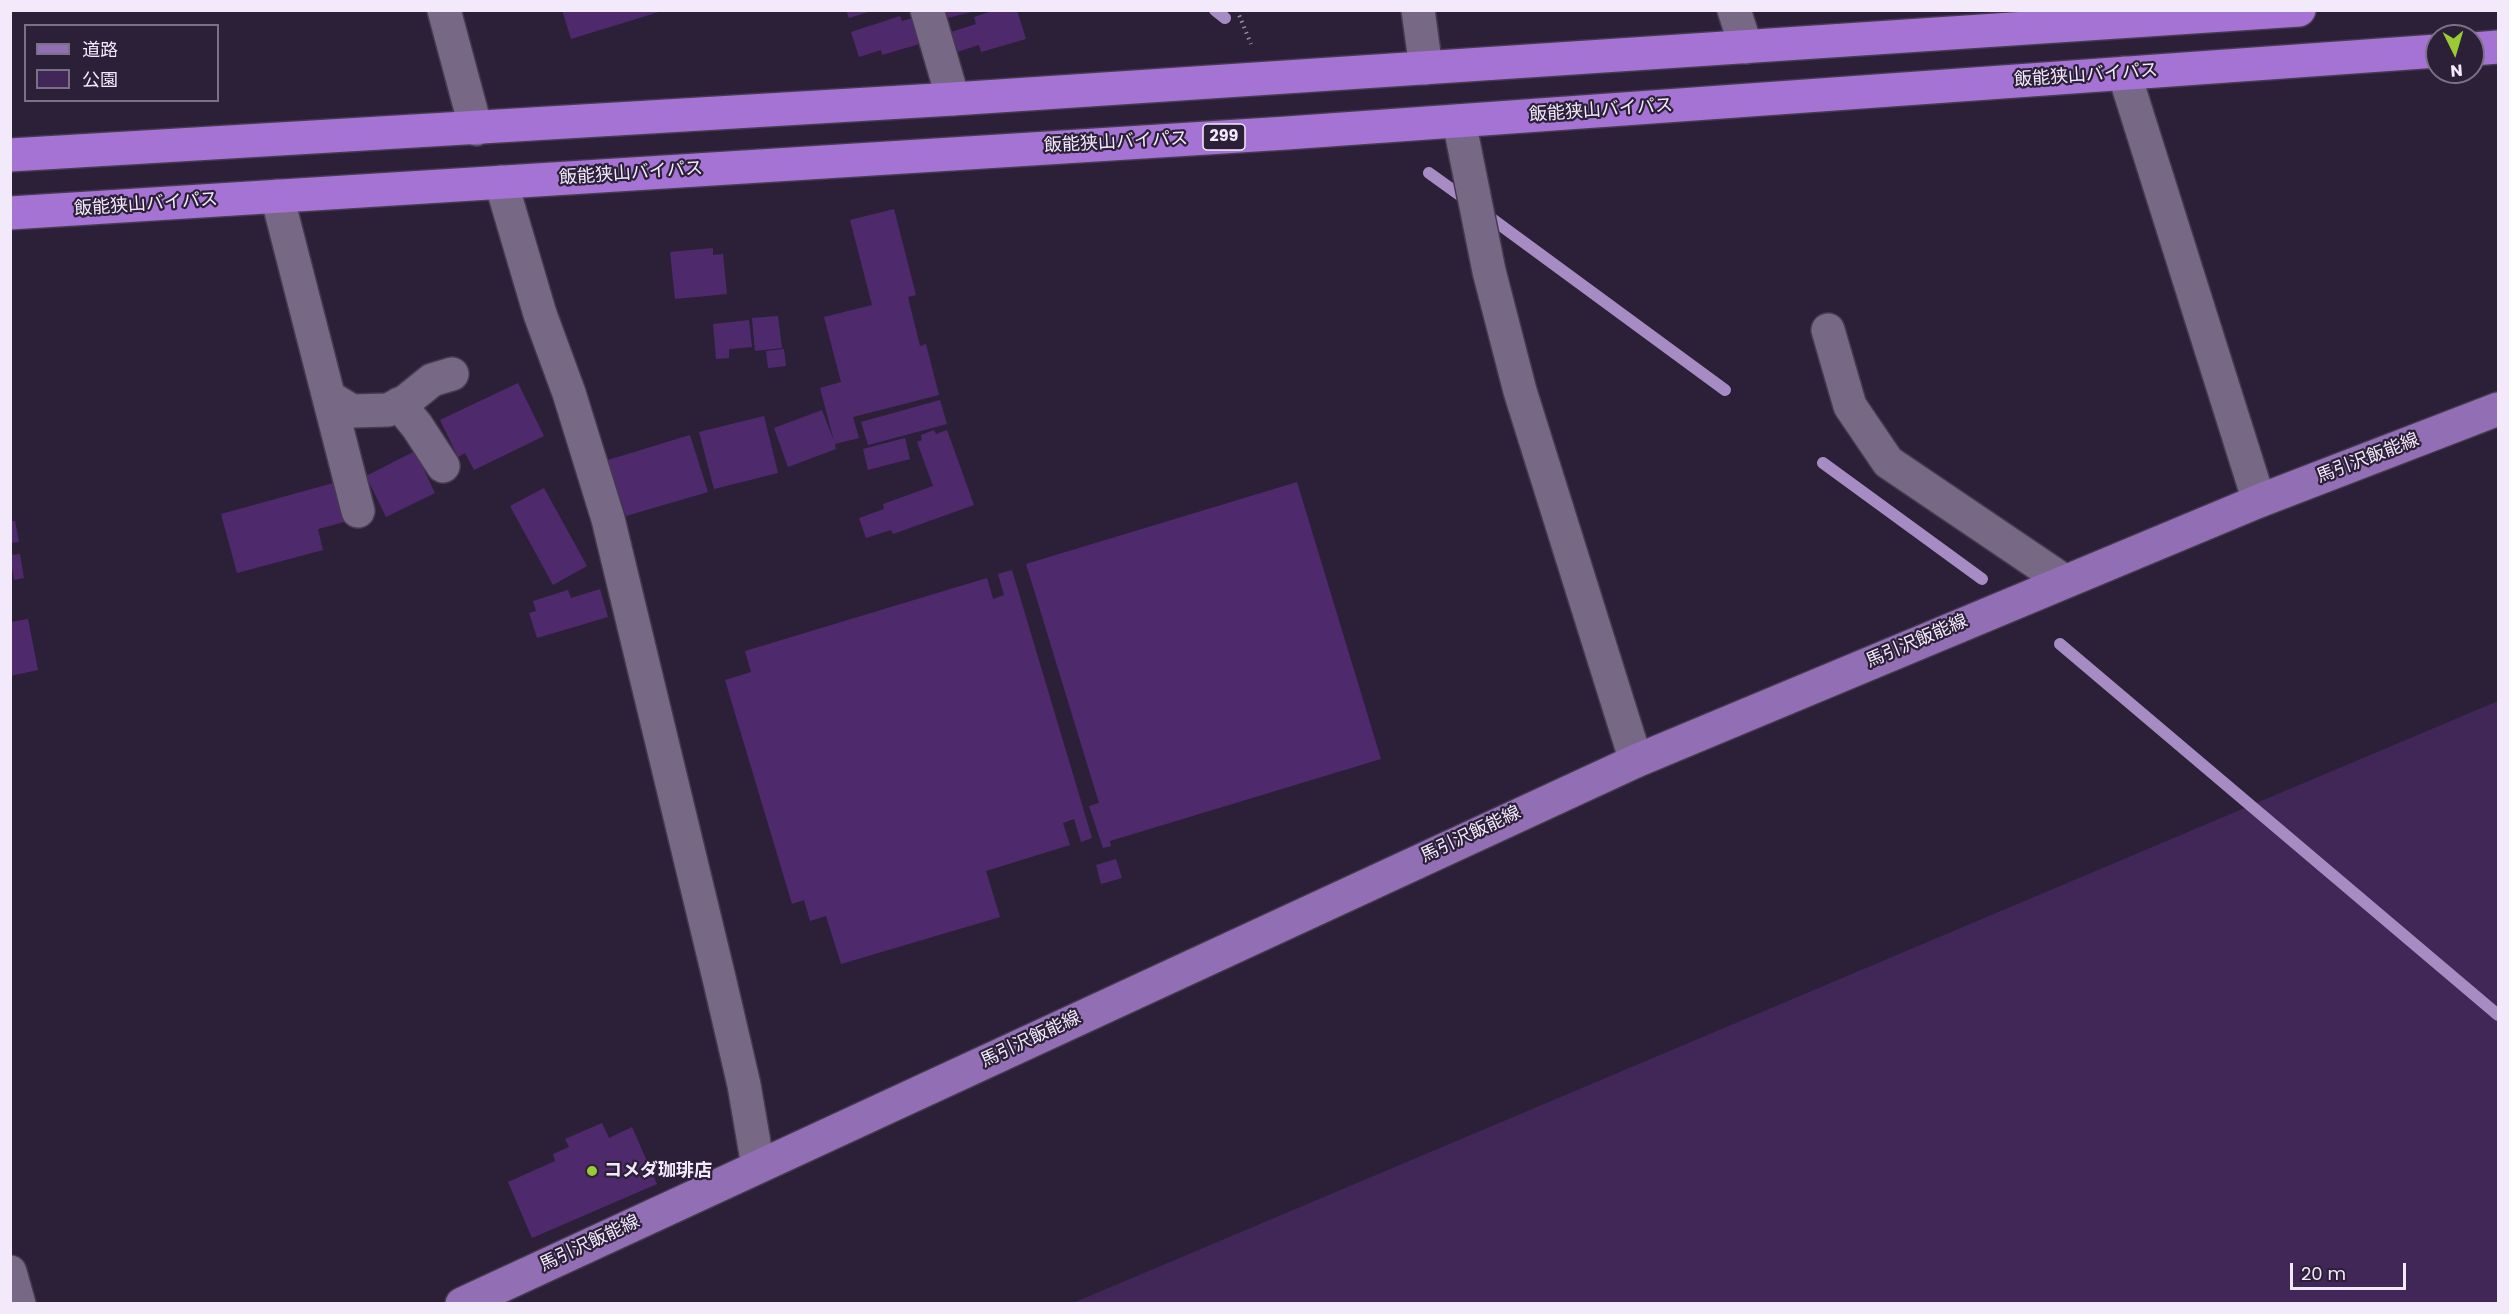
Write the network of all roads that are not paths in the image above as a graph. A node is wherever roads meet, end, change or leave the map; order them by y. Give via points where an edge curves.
1 (444, 10) edge
2 (927, 10) edge
3 (1419, 10) edge
4 (1734, 10) edge
5 (2299, 10) edge
6 (2007, 21) edge
7 (1746, 47) junction
8 (2425, 52) edge
9 (1426, 68) junction
10 (2124, 74) junction
11 (953, 99) junction
12 (1459, 121) junction
13 (476, 129) junction
14 (10, 155) edge
15 (501, 182) junction
16 (277, 196) junction
17 (10, 213) edge
18 (1828, 330) dead end
19 (452, 374) dead end
20 (329, 397) junction
21 (399, 404) junction
22 (2499, 409) edge
23 (443, 466) dead end
24 (2259, 501) junction
25 (358, 511) dead end
26 (2064, 581) junction
27 (1636, 760) junction
28 (758, 1166) junction
29 (10, 1272) edge
30 (19, 1304) edge
31 (462, 1304) edge

1 - 13 street
2 - 11 street
3 - 9 street
4 - 7 street
5 - 6 highway
6 - 7 highway
7 - 9 highway
8 - 10 highway, 飯能狭山バイパス / 299
9 - 11 highway
10 - 12 highway, 飯能狭山バイパス / 299
10 - 24 street
11 - 13 highway
12 - 15 highway, 飯能狭山バイパス / 299
12 - 27 street via 1489,271 1520,391
13 - 14 highway
15 - 16 highway, 飯能狭山バイパス / 299
15 - 28 street via 608,519 744,1085
16 - 17 highway, 飯能狭山バイパス / 299
16 - 20 street
18 - 26 street via 1850,406 1888,462
19 - 21 street via 432,381
20 - 21 street via 352,411 388,410
20 - 25 street
21 - 23 street
22 - 24 main road, 馬引沢飯能線
24 - 26 main road, 馬引沢飯能線
26 - 27 main road, 馬引沢飯能線
27 - 28 main road, 馬引沢飯能線
28 - 31 main road, 馬引沢飯能線
29 - 30 street

